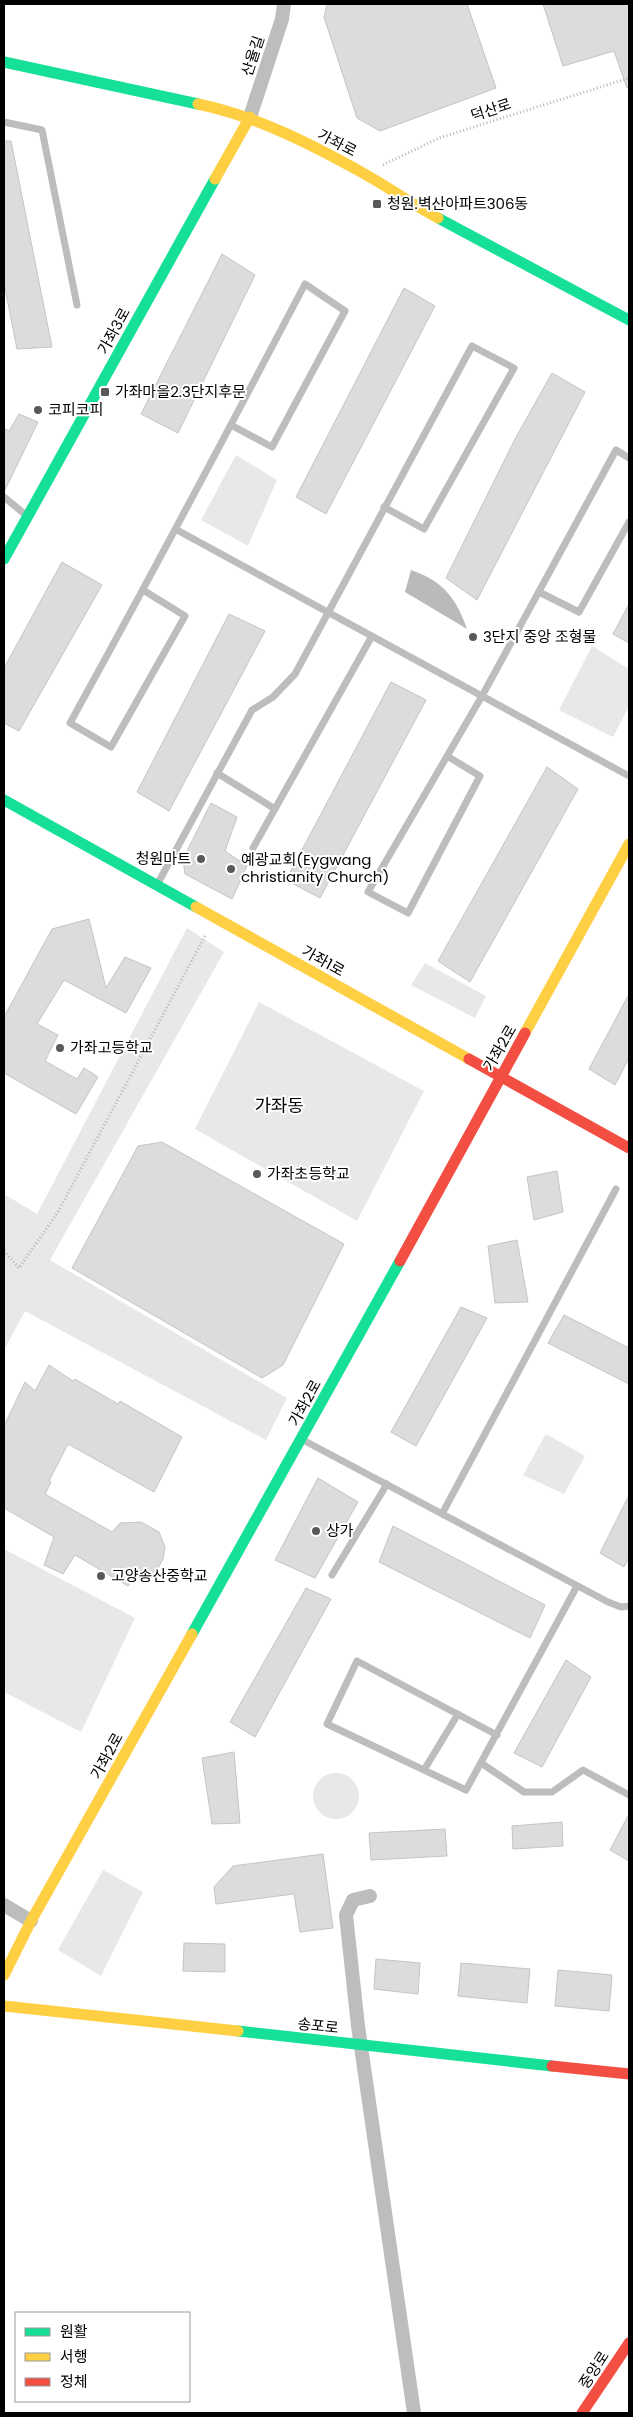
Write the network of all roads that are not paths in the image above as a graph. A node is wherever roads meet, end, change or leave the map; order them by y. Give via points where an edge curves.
1 (284, 4) edge
2 (4, 62) edge
3 (250, 117) junction
4 (4, 122) edge
5 (77, 305) dead end
6 (629, 320) edge
7 (231, 425) junction
8 (629, 458) edge
9 (4, 497) edge
10 (384, 508) junction
11 (28, 517) junction
12 (629, 522) edge
13 (177, 530) junction
14 (4, 559) edge
15 (143, 590) junction
16 (539, 592) junction
17 (327, 612) junction
18 (372, 636) junction
19 (482, 696) junction
20 (447, 756) junction
21 (217, 773) junction
22 (629, 776) edge
23 (4, 800) edge
24 (275, 809) junction
25 (629, 844) edge
26 (253, 848) dead end
27 (156, 886) junction
28 (501, 1077) junction
29 (629, 1148) edge
30 (616, 1189) dead end
31 (302, 1439) junction
32 (387, 1484) junction
33 (442, 1514) junction
34 (332, 1575) dead end
35 (578, 1586) junction
36 (629, 1606) edge
37 (458, 1714) junction
38 (497, 1735) junction
39 (481, 1763) junction
40 (424, 1770) junction
41 (629, 1795) edge
42 (370, 1896) dead end
43 (4, 1905) edge
44 (31, 1922) junction
45 (4, 1975) edge
46 (4, 2006) edge
47 (360, 2046) junction
48 (629, 2070) edge
49 (629, 2343) edge
50 (414, 2413) edge
51 (582, 2413) edge

1 - 3 street, 산율길
2 - 3 street, 가좌로
3 - 6 street, 가좌로 via 363,173 406,200
3 - 11 street, 가좌3로
4 - 5 lane via 42,130
7 - 7 lane via 305,284 345,311 272,447
7 - 13 lane
8 - 16 lane via 616,450
9 - 11 lane
10 - 10 lane via 472,346 514,368 424,529
10 - 17 lane
11 - 14 street, 가좌3로
12 - 16 lane via 579,612
13 - 15 lane
13 - 17 lane
15 - 15 lane via 70,723 111,747 185,616
16 - 19 lane
17 - 18 lane
17 - 21 lane via 295,674 274,697 252,710
18 - 19 lane
18 - 24 lane
19 - 20 lane
19 - 22 lane
20 - 20 lane via 368,892 408,913 480,776
21 - 24 lane
21 - 27 lane
23 - 27 street, 가좌1로
24 - 26 lane
25 - 28 street, 가좌2로
27 - 28 street, 가좌1로
28 - 29 street, 가좌1로
28 - 31 street, 가좌2로
30 - 33 lane
31 - 32 lane
31 - 44 street, 가좌2로
32 - 33 lane
32 - 34 lane
33 - 35 lane
35 - 36 lane via 608,1602
35 - 38 lane
37 - 38 lane
37 - 40 lane
37 - 40 lane via 357,1661 326,1724
38 - 39 lane
39 - 40 lane via 466,1790
39 - 41 lane via 524,1792 552,1792 583,1770
42 - 47 street via 353,1900 346,1915
43 - 44 street
44 - 45 street, 가좌2로
46 - 47 street, 송포로
47 - 48 street, 송포로
47 - 50 street
49 - 51 street, 중앙로

